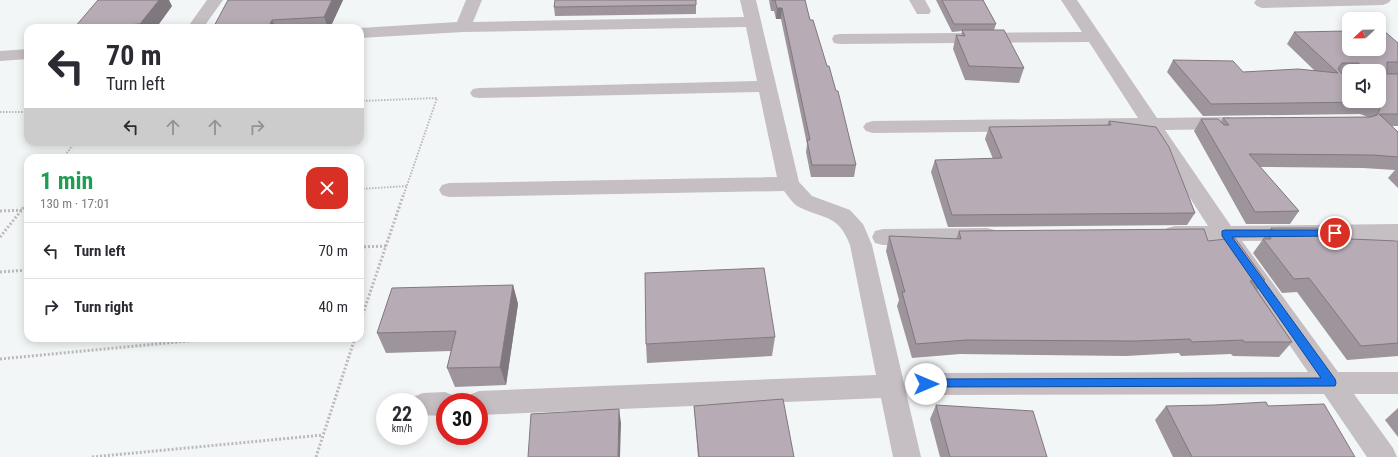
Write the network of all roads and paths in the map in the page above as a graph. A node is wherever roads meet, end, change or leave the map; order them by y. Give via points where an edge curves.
1 (215, 0) edge
2 (474, 0) edge
3 (748, 0) edge
4 (1069, 0) edge
5 (1383, 0) edge
6 (1262, 3) dead end
7 (753, 22) junction
8 (198, 24) edge
9 (463, 27) junction
10 (364, 33) edge
11 (1092, 37) junction
12 (840, 39) dead end
13 (24, 54) edge
14 (0, 56) edge
15 (767, 86) junction
16 (479, 93) dead end
17 (364, 100) edge
18 (0, 112) edge
19 (24, 112) edge
20 (1243, 123) edge
21 (1150, 124) junction
22 (873, 127) dead end
23 (789, 184) junction
24 (407, 186) junction
25 (364, 189) edge
26 (449, 190) dead end
27 (24, 207) edge
28 (22, 210) junction
29 (0, 211) edge
30 (1398, 232) edge
31 (1154, 234) edge
32 (1225, 234) junction
33 (1011, 236) edge
34 (0, 237) edge
35 (883, 237) dead end
36 (386, 246) junction
37 (364, 247) edge
38 (24, 270) edge
39 (0, 272) edge
40 (364, 310) edge
41 (177, 342) edge
42 (354, 342) edge
43 (0, 359) edge
44 (1331, 383) junction
45 (1398, 383) edge
46 (926, 384) dead end
47 (892, 386) junction
48 (488, 403) edge
49 (323, 435) junction
50 (92, 457) edge
51 (316, 457) edge
52 (907, 457) edge
53 (1383, 457) edge

1 - 8 street
2 - 9 street
3 - 7 street
4 - 11 street
5 - 6 street
7 - 9 street
7 - 15 street
9 - 10 street
11 - 12 street
11 - 21 street
13 - 14 street
15 - 16 street
15 - 23 street
17 - 24 path via 437,98
18 - 19 path
20 - 21 street
21 - 22 street
21 - 32 street
23 - 26 street
23 - 47 street via 805,201 842,215 855,230 861,246
24 - 25 path
24 - 36 path
27 - 28 path
28 - 29 path
28 - 34 path
30 - 32 street
31 - 32 street
32 - 44 street
33 - 35 street
36 - 37 path
36 - 40 path
38 - 39 path
41 - 43 path
42 - 49 path
44 - 45 street
44 - 46 street
44 - 53 street
47 - 48 street
47 - 52 street
49 - 50 path
49 - 51 path

